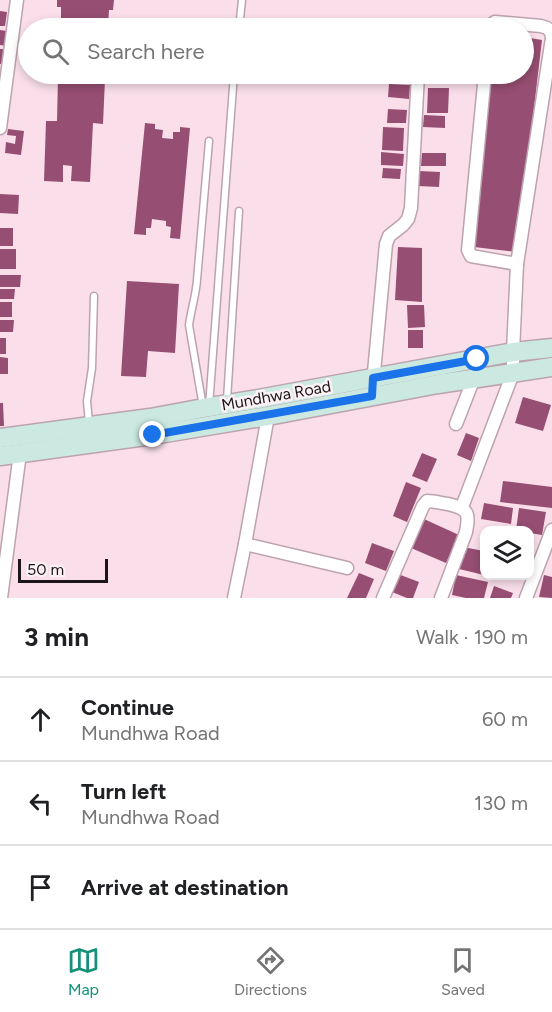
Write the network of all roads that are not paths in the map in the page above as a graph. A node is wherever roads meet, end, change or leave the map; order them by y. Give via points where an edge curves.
1 (17, 0) edge
2 (242, 0) edge
3 (239, 18) edge
4 (534, 25) edge
5 (233, 84) edge
6 (417, 84) edge
7 (484, 84) edge
8 (0, 128) edge
9 (209, 141) dead end
10 (239, 211) dead end
11 (518, 264) junction
12 (93, 296) dead end
13 (552, 348) edge
14 (513, 352) junction
15 (552, 367) edge
16 (513, 373) junction
17 (437, 375) junction
18 (474, 378) junction
19 (373, 387) junction
20 (213, 406) junction
21 (268, 416) junction
22 (456, 424) dead end
23 (90, 426) junction
24 (0, 438) edge
25 (20, 453) junction
26 (0, 456) edge
27 (462, 507) junction
28 (552, 530) edge
29 (245, 544) junction
30 (347, 568) dead end
31 (1, 598) edge
32 (234, 598) edge
33 (383, 598) edge
34 (441, 598) edge
35 (526, 598) edge

1 - 8 street
2 - 3 lane
4 - 11 street via 547,28 552,38
5 - 20 lane
6 - 19 street via 411,208 408,219 389,236 386,244
7 - 11 street via 468,250 471,256
9 - 20 lane via 198,280 189,325
10 - 20 lane
11 - 14 street
12 - 23 lane via 92,368 87,401
13 - 14 main road, Mundhwa Road
14 - 16 street
14 - 17 main road, Mundhwa Road
15 - 16 main road, Mundhwa Road
16 - 18 main road, Mundhwa Road
16 - 27 street
17 - 18 main road, Mundhwa Road
17 - 19 main road, Mundhwa Road
18 - 22 street
19 - 20 main road, Mundhwa Road
19 - 21 main road, Mundhwa Road
20 - 23 main road, Mundhwa Road
21 - 25 main road, Mundhwa Road
21 - 29 street
23 - 24 main road, Mundhwa Road
25 - 26 main road, Mundhwa Road
25 - 31 street
27 - 33 street via 427,501
27 - 34 street via 467,513 466,532
28 - 35 street
29 - 30 street
29 - 32 street

